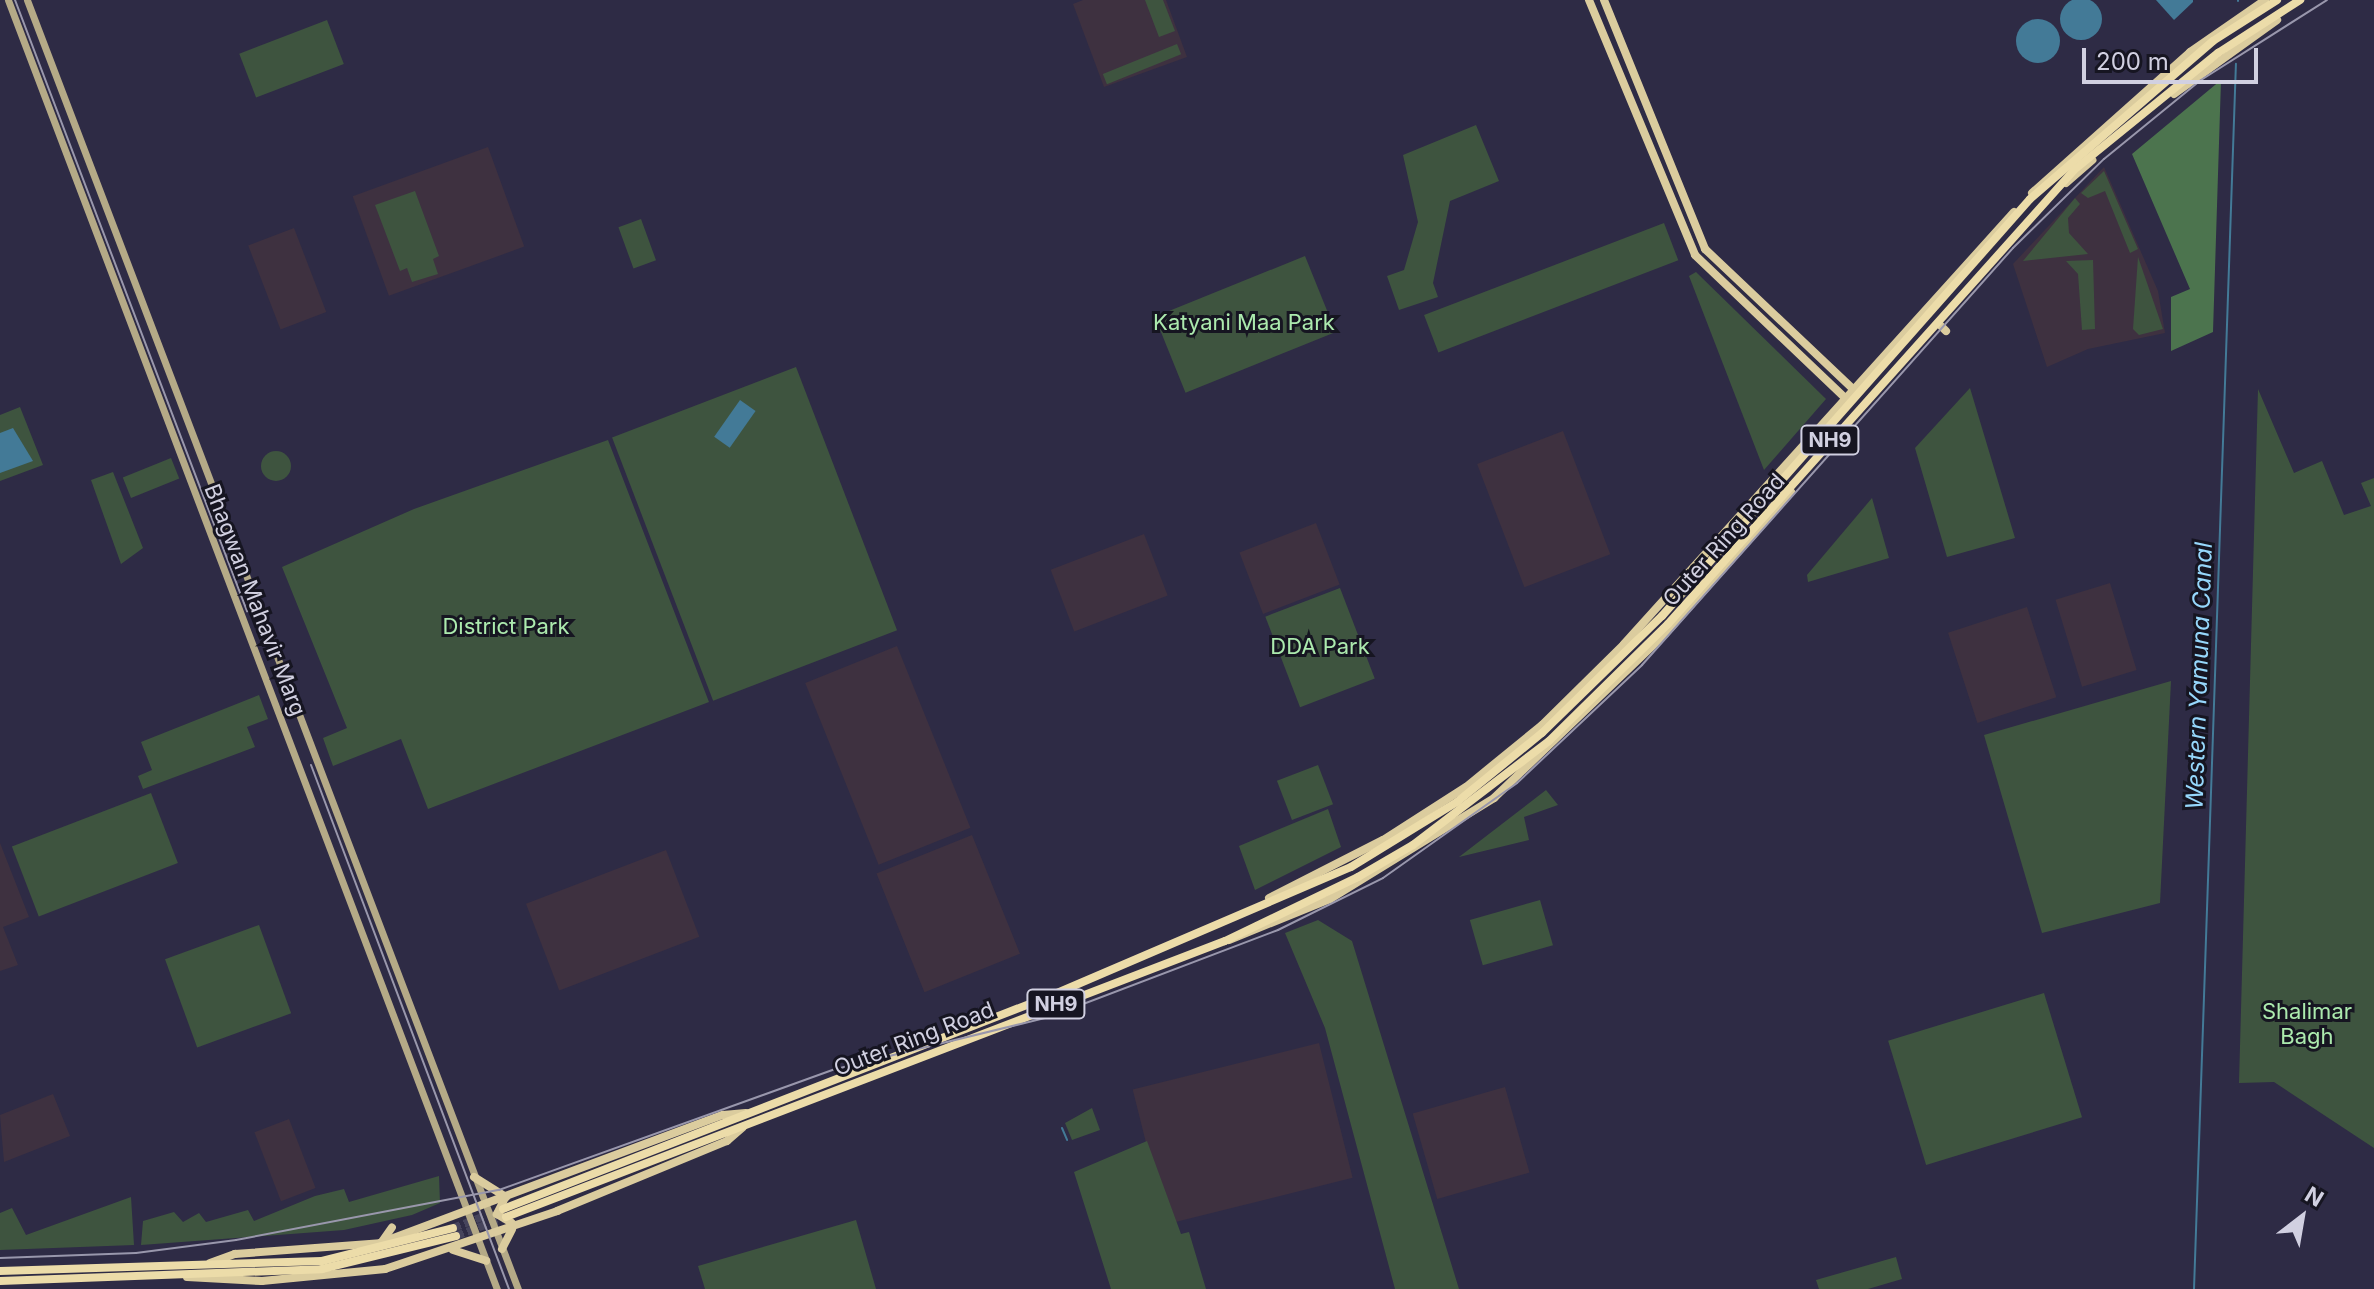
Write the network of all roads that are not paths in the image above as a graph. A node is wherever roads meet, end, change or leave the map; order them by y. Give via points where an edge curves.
1 (8, 0) edge
2 (27, 0) edge
3 (1589, 0) edge
4 (1604, 0) edge
5 (2265, 0) edge
6 (2277, 0) edge
7 (2300, 0) edge
8 (2308, 0) edge
9 (1755, 298) junction
10 (1930, 302) junction
11 (1746, 306) junction
12 (1946, 315) junction
13 (1854, 390) junction
14 (1846, 399) junction
15 (1773, 480) junction
16 (1789, 495) junction
17 (1595, 673) junction
18 (1610, 690) junction
19 (1492, 766) junction
20 (1507, 787) junction
21 (1212, 929) junction
22 (1225, 941) junction
23 (748, 1117) junction
24 (474, 1177) junction
25 (604, 1191) junction
26 (508, 1197) junction
27 (485, 1206) junction
28 (467, 1212) junction
29 (504, 1213) tunnel mouth
30 (515, 1226) junction
31 (392, 1227) dead end
32 (496, 1233) junction
33 (478, 1240) junction
34 (380, 1243) junction
35 (502, 1249) junction
36 (449, 1250) junction
37 (486, 1261) junction
38 (202, 1267) junction
39 (0, 1271) edge
40 (186, 1276) junction
41 (0, 1281) edge
42 (497, 1289) edge
43 (518, 1289) edge

1 - 28 main road, Bhagwan Mahavir Marg
2 - 24 main road, Bhagwan Mahavir Marg
3 - 11 main road via 1682,231
4 - 9 main road via 1705,249
5 - 10 main road, Outer Ring Road via 2190,52 2067,157
6 - 21 highway, Outer Ring Road / NH9, bridge via 2213,41 2030,199 1662,616 1542,733 1445,810 1351,867
7 - 22 highway, Outer Ring Road / NH9, bridge via 2218,53 2074,170 1668,624 1549,741 1413,845
8 - 12 main road, Outer Ring Road via 2110,144
9 - 11 main road
9 - 13 main road
10 - 12 main road
10 - 13 main road, Outer Ring Road
11 - 14 main road
12 - 16 main road, Outer Ring Road via 1942,328
13 - 14 main road, Outer Ring Road
14 - 15 main road, Outer Ring Road
15 - 16 main road
15 - 17 main road, Outer Ring Road
16 - 18 main road, Outer Ring Road
17 - 18 main road
17 - 19 main road, Outer Ring Road
18 - 20 main road, Outer Ring Road
19 - 20 main road
19 - 21 main road, Outer Ring Road via 1353,858
20 - 22 main road, Outer Ring Road via 1437,839 1330,899
21 - 23 highway, Outer Ring Road / NH9
22 - 23 highway, Outer Ring Road / NH9
23 - 25 main road via 727,1141
23 - 26 main road via 723,1115
23 - 29 highway, NH9
24 - 26 main road
24 - 27 main road, Bhagwan Mahavir Marg
25 - 26 main road via 504,1224 496,1209
25 - 30 main road
26 - 27 main road
27 - 28 main road
27 - 32 main road, Bhagwan Mahavir Marg
28 - 33 main road, Bhagwan Mahavir Marg
28 - 34 main road
30 - 32 main road
30 - 35 main road
31 - 34 main road
32 - 33 main road
32 - 35 main road, Bhagwan Mahavir Marg
33 - 36 main road
33 - 37 main road, Bhagwan Mahavir Marg
34 - 38 main road via 235,1254
35 - 43 main road, Bhagwan Mahavir Marg
36 - 37 main road
36 - 40 main road via 324,1278
37 - 42 main road, Bhagwan Mahavir Marg
38 - 39 highway
38 - 40 highway via 322,1261 454,1232 322,1269
40 - 41 highway

